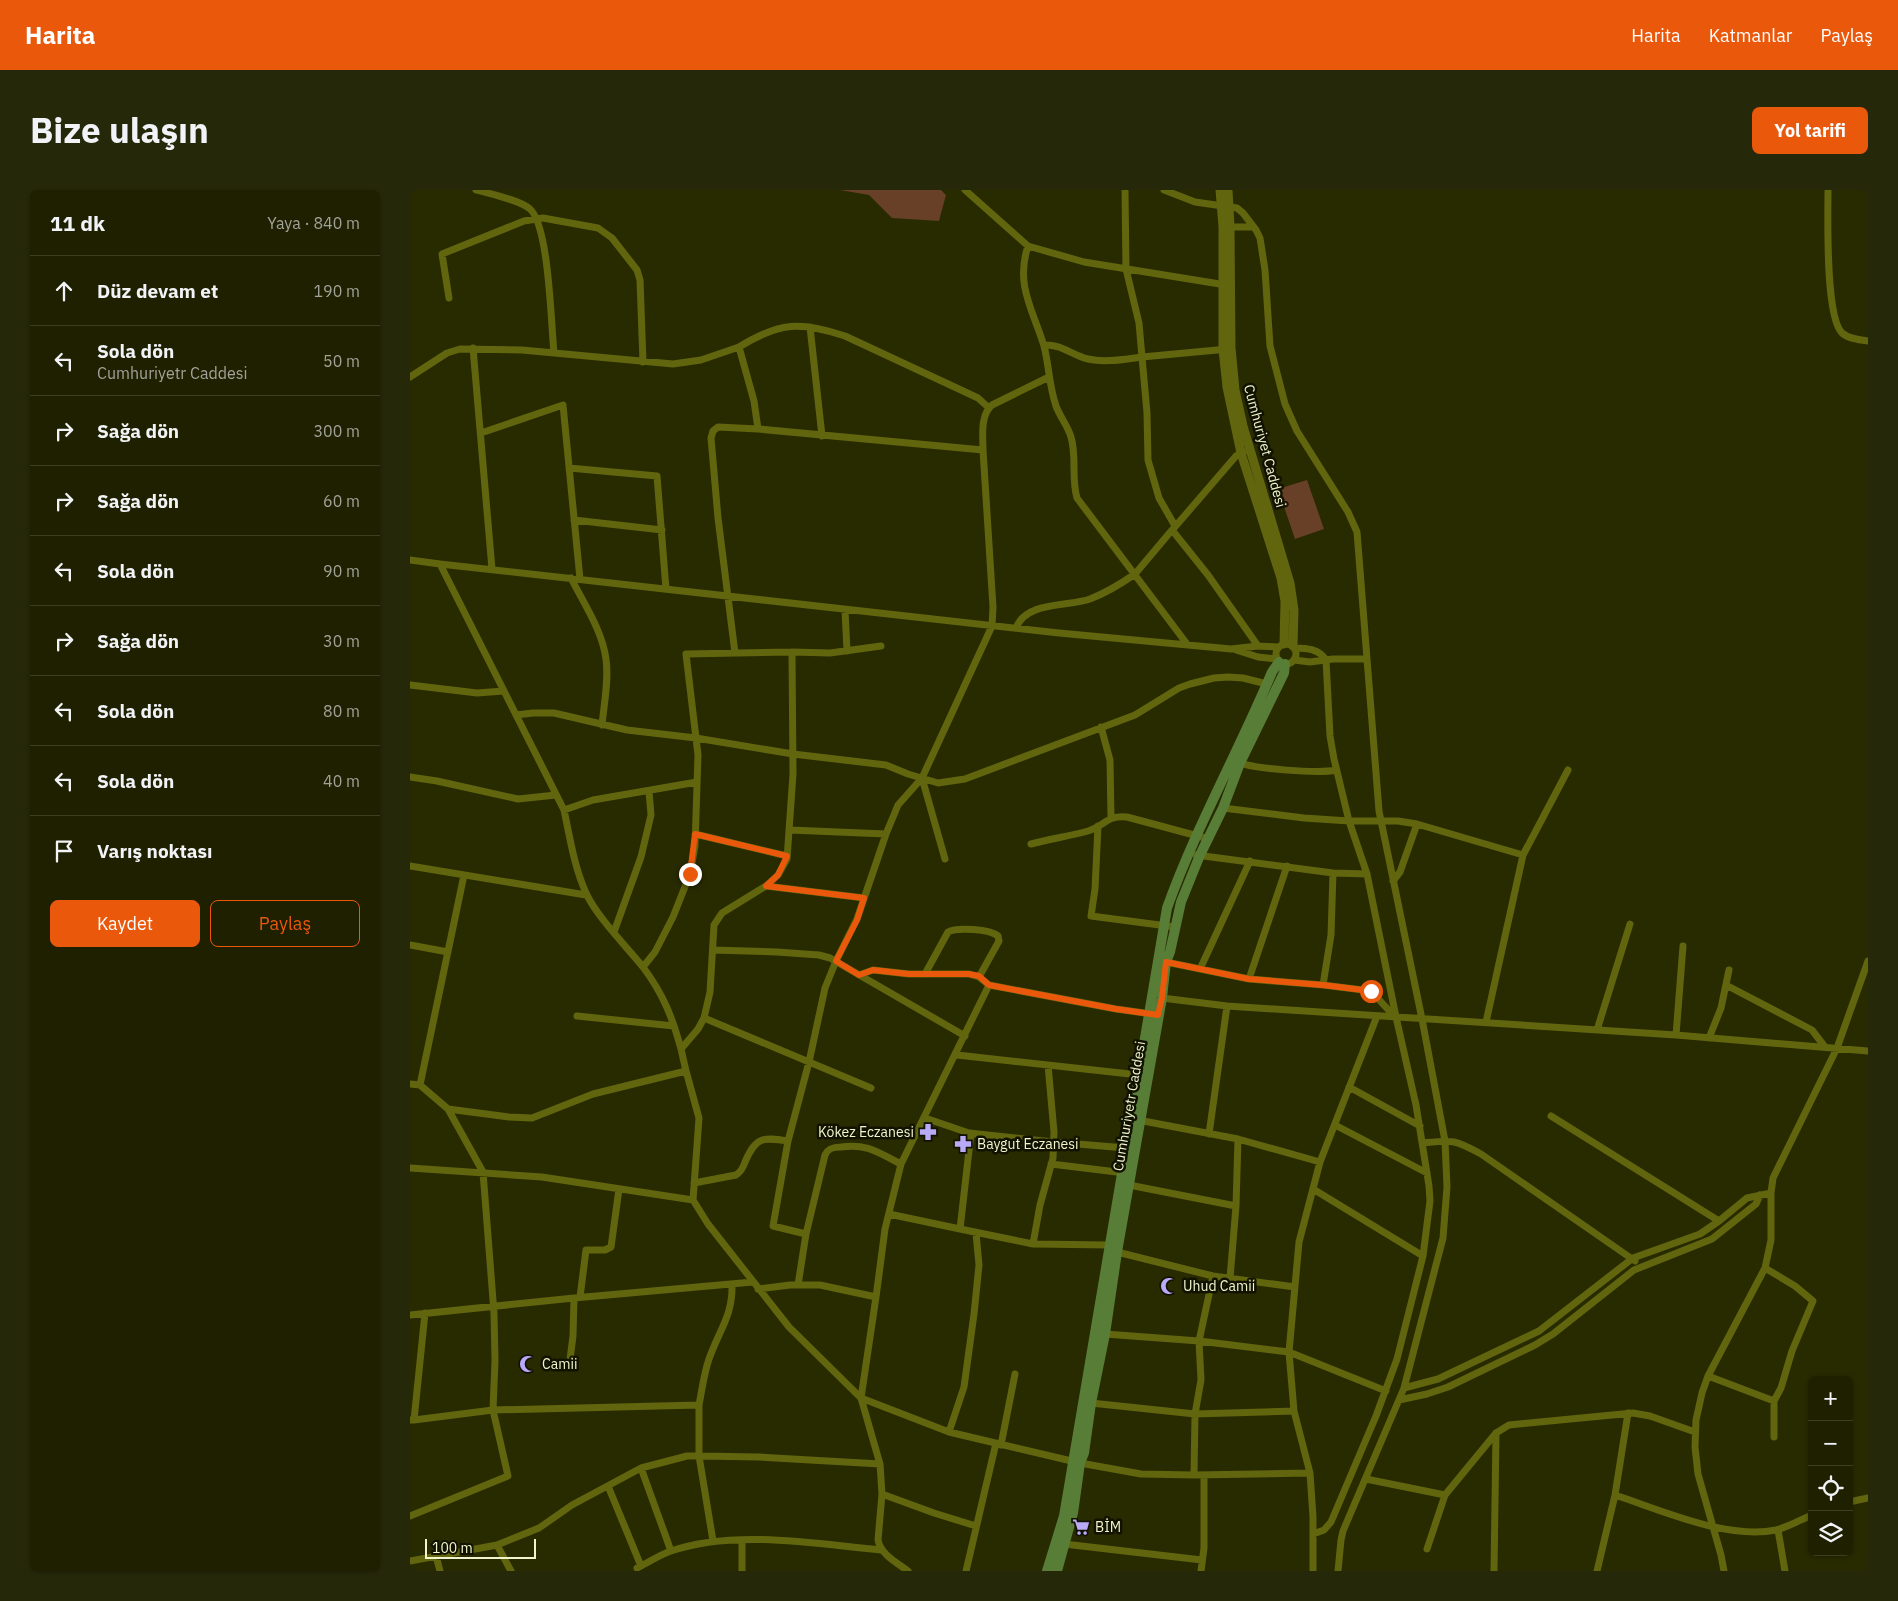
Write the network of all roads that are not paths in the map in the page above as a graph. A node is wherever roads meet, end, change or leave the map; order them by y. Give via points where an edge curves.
1 (476, 190) edge
2 (965, 190) edge
3 (1125, 190) edge
4 (1164, 190) edge
5 (1220, 190) edge
6 (1228, 190) edge
7 (1828, 190) edge
8 (1225, 206) junction
9 (536, 218) junction
10 (1253, 226) junction
11 (1230, 227) junction
12 (1028, 246) junction
13 (1126, 269) junction
14 (1227, 285) junction
15 (449, 298) dead end
16 (810, 327) junction
17 (1868, 341) edge
18 (1044, 345) junction
19 (739, 347) junction
20 (473, 348) junction
21 (1227, 349) junction
22 (554, 353) junction
23 (1142, 357) junction
24 (644, 362) junction
25 (410, 377) edge
26 (1049, 378) junction
27 (989, 408) junction
28 (758, 429) junction
29 (481, 433) junction
30 (822, 436) junction
31 (983, 450) junction
32 (1245, 451) junction
33 (569, 468) junction
34 (574, 520) junction
35 (1174, 528) junction
36 (662, 530) junction
37 (410, 560) edge
38 (440, 564) junction
39 (492, 569) junction
40 (1135, 574) junction
41 (570, 578) junction
42 (580, 579) junction
43 (666, 590) junction
44 (729, 598) junction
45 (845, 610) junction
46 (992, 626) junction
47 (1016, 628) junction
48 (1187, 644) junction
49 (881, 646) dead end
50 (1258, 646) junction
51 (1287, 646) junction
52 (1231, 649) junction
53 (847, 651) junction
54 (792, 652) junction
55 (735, 653) junction
56 (1326, 660) junction
57 (1367, 660) junction
58 (1284, 661) junction
59 (1267, 684) junction
60 (410, 685) edge
61 (504, 691) junction
62 (516, 716) junction
63 (602, 725) junction
64 (1102, 727) junction
65 (696, 738) junction
66 (793, 754) junction
67 (1236, 762) junction
68 (1336, 770) junction
69 (1568, 770) dead end
70 (410, 777) edge
71 (922, 778) junction
72 (697, 782) junction
73 (649, 791) junction
74 (556, 795) junction
75 (1223, 808) junction
76 (564, 810) junction
77 (1111, 817) junction
78 (1381, 820) junction
79 (1349, 821) junction
80 (1417, 824) junction
81 (1098, 826) junction
82 (790, 830) junction
83 (695, 834) junction
84 (886, 834) junction
85 (1196, 835) junction
86 (1209, 838) junction
87 (1031, 844) dead end
88 (1187, 854) junction
89 (1200, 855) junction
90 (1523, 855) junction
91 (787, 856) junction
92 (945, 859) dead end
93 (1250, 861) junction
94 (410, 866) edge
95 (1287, 866) junction
96 (1333, 874) junction
97 (1367, 874) junction
98 (464, 875) junction
99 (1393, 881) junction
100 (766, 886) junction
101 (586, 894) junction
102 (864, 898) junction
103 (1630, 924) dead end
104 (1164, 927) junction
105 (1175, 927) junction
106 (614, 932) junction
107 (410, 945) edge
108 (1683, 946) dead end
109 (713, 950) junction
110 (448, 952) junction
111 (836, 961) junction
112 (1868, 961) edge
113 (1166, 962) junction
114 (643, 967) junction
115 (1200, 969) junction
116 (1729, 970) dead end
117 (925, 974) junction
118 (859, 975) junction
119 (979, 976) junction
120 (1249, 979) junction
121 (989, 985) junction
122 (1323, 985) junction
123 (1726, 985) junction
124 (1162, 998) junction
125 (1227, 1006) junction
126 (1154, 1014) junction
127 (577, 1016) dead end
128 (1377, 1016) junction
129 (1396, 1017) junction
130 (704, 1018) junction
131 (1422, 1019) junction
132 (1486, 1022) junction
133 (674, 1026) junction
134 (1598, 1030) junction
135 (1676, 1035) junction
136 (965, 1036) junction
137 (1710, 1038) junction
138 (1825, 1047) junction
139 (681, 1048) junction
140 (1838, 1048) junction
141 (1868, 1051) edge
142 (957, 1054) junction
143 (809, 1062) junction
144 (1048, 1065) junction
145 (686, 1071) junction
146 (1139, 1075) junction
147 (410, 1084) edge
148 (420, 1085) junction
149 (871, 1088) dead end
150 (1349, 1088) junction
151 (448, 1108) junction
152 (1551, 1116) dead end
153 (925, 1118) junction
154 (1136, 1120) junction
155 (1335, 1125) junction
156 (1420, 1126) junction
157 (971, 1133) junction
158 (1209, 1134) junction
159 (1238, 1139) junction
160 (788, 1141) junction
161 (1445, 1141) junction
162 (1053, 1142) junction
163 (1423, 1144) junction
164 (1126, 1148) junction
165 (1320, 1162) junction
166 (902, 1164) junction
167 (1051, 1164) junction
168 (410, 1168) edge
169 (483, 1172) junction
170 (1427, 1174) junction
171 (1127, 1177) junction
172 (694, 1184) junction
173 (619, 1189) junction
174 (1313, 1189) junction
175 (1771, 1193) junction
176 (1760, 1195) junction
177 (693, 1200) junction
178 (1236, 1206) junction
179 (889, 1214) junction
180 (1719, 1221) junction
181 (960, 1229) junction
182 (976, 1233) junction
183 (806, 1234) junction
184 (1033, 1244) junction
185 (1113, 1248) junction
186 (1423, 1256) junction
187 (1633, 1258) junction
188 (1639, 1266) junction
189 (1765, 1268) junction
190 (1213, 1276) junction
191 (1230, 1278) junction
192 (753, 1282) junction
193 (732, 1284) junction
194 (798, 1285) junction
195 (1295, 1287) junction
196 (758, 1289) junction
197 (876, 1296) junction
198 (577, 1297) junction
199 (493, 1307) junction
200 (425, 1313) junction
201 (410, 1315) edge
202 (1105, 1334) junction
203 (1200, 1341) junction
204 (1289, 1352) junction
205 (569, 1367) dead end
206 (1015, 1374) dead end
207 (1708, 1376) junction
208 (1404, 1388) junction
209 (1386, 1391) junction
210 (861, 1398) junction
211 (1399, 1400) junction
212 (1774, 1401) junction
213 (1091, 1403) junction
214 (699, 1405) junction
215 (493, 1410) junction
216 (1294, 1411) junction
217 (1628, 1413) junction
218 (1195, 1414) junction
219 (412, 1420) edge
220 (949, 1432) junction
221 (1695, 1432) junction
222 (1496, 1433) junction
223 (1774, 1437) dead end
224 (998, 1444) junction
225 (698, 1456) junction
226 (1076, 1462) junction
227 (880, 1464) junction
228 (641, 1468) junction
229 (1310, 1473) junction
230 (1194, 1475) junction
231 (1204, 1475) junction
232 (1366, 1479) junction
233 (608, 1486) junction
234 (882, 1494) junction
235 (1615, 1494) junction
236 (1445, 1495) junction
237 (1868, 1498) edge
238 (1853, 1501) edge
239 (410, 1516) edge
240 (1808, 1518) edge
241 (976, 1526) junction
242 (1713, 1527) junction
243 (1778, 1530) junction
244 (1313, 1534) junction
245 (742, 1541) junction
246 (713, 1542) junction
247 (1064, 1544) junction
248 (497, 1546) junction
249 (1427, 1549) dead end
250 (881, 1550) junction
251 (671, 1551) junction
252 (436, 1556) junction
253 (1202, 1560) junction
254 (410, 1561) edge
255 (637, 1569) edge
256 (440, 1571) edge
257 (511, 1571) edge
258 (742, 1571) edge
259 (908, 1571) edge
260 (966, 1571) edge
261 (1047, 1571) edge
262 (1057, 1571) edge
263 (1201, 1571) edge
264 (1313, 1571) edge
265 (1338, 1571) edge
266 (1494, 1571) edge
267 (1597, 1571) edge
268 (1724, 1571) edge
269 (1785, 1571) edge

1 - 9 street via 523,205
2 - 12 street
3 - 13 street
4 - 8 street via 1195,202
5 - 8 street, Cumhuriyet Caddesi
6 - 8 street, Cumhuriyet Caddesi
7 - 17 street via 1830,293 1837,324 1842,332
8 - 10 street via 1240,210
8 - 11 street, Cumhuriyet Caddesi
8 - 14 street, Cumhuriyet Caddesi
9 - 15 street via 442,254
9 - 22 street via 545,249
9 - 24 street via 598,228 612,238 637,270 642,290
10 - 11 street
10 - 57 street via 1260,238 1270,346 1285,404 1297,431 1357,532
11 - 14 street, Cumhuriyet Caddesi
12 - 13 street via 1084,262
12 - 18 street via 1023,265 1024,285
13 - 14 street
13 - 23 street via 1139,323
14 - 21 street, Cumhuriyet Caddesi
16 - 19 street via 782,326
16 - 27 street via 846,336 978,398
16 - 30 street
18 - 23 street via 1059,346 1084,358 1097,360
18 - 26 street
19 - 24 street via 689,363
19 - 28 street
20 - 22 street
20 - 25 street via 447,353
20 - 29 street
21 - 23 street
21 - 32 street, Cumhuriyet Caddesi via 1227,387
22 - 24 street
23 - 35 street via 1148,460 1159,498
26 - 27 street
26 - 40 street via 1055,404 1072,438 1077,498
27 - 31 street via 985,417
28 - 30 street
28 - 44 street via 722,427 711,434
29 - 33 street via 563,406
29 - 39 street
30 - 31 street
31 - 46 street
32 - 35 street via 1236,456
32 - 51 street, Cumhuriyet Caddesi via 1281,578
33 - 34 street
33 - 36 street via 657,476
34 - 36 street
34 - 42 street
35 - 40 street
35 - 50 street
36 - 43 street
37 - 38 street
38 - 39 street
38 - 61 street
39 - 41 street
40 - 47 street via 1092,599 1048,606 1027,614
40 - 48 street
41 - 42 street
41 - 63 street via 598,630 606,660
42 - 43 street
43 - 44 street
44 - 45 street
44 - 55 street
45 - 46 street
45 - 53 street
46 - 47 street
46 - 71 street
47 - 48 street
48 - 52 street
49 - 53 street
50 - 51 street
50 - 52 street
51 - 56 street via 1314,650
51 - 58 street via 1276,653
51 - 58 street via 1296,655
52 - 58 street
53 - 54 street
54 - 55 street
54 - 66 street
55 - 65 street via 686,654
56 - 57 street
56 - 58 street
56 - 68 street via 1330,736
57 - 78 street
58 - 59 main road via 1272,672
58 - 67 main road, Cumhuriyetr Caddesi via 1280,683
59 - 64 street via 1228,677 1201,680 1179,688 1136,715
59 - 67 main road
60 - 61 street via 477,693
61 - 62 street
62 - 63 street via 554,713
62 - 74 street
63 - 65 street
64 - 71 street via 965,779 938,783
64 - 77 street via 1110,760
65 - 66 street
65 - 72 street
66 - 71 street via 886,765
66 - 82 street
67 - 68 street via 1321,772
67 - 75 main road, Cumhuriyetr Caddesi
67 - 85 main road
68 - 79 street
69 - 90 street
70 - 74 street via 518,799
71 - 84 street via 898,805
71 - 92 street
72 - 73 street
72 - 83 street
73 - 76 street via 593,800
73 - 106 street via 650,815 641,857
74 - 76 street
75 - 79 street
75 - 86 main road, Cumhuriyetr Caddesi
76 - 101 street via 573,859
77 - 81 street
77 - 85 street via 1127,817
78 - 79 street
78 - 80 street
78 - 99 street
79 - 97 street
80 - 90 street
80 - 99 street via 1400,872
81 - 87 street
81 - 104 street via 1096,890 1091,916
82 - 84 street
82 - 91 street
83 - 91 street
83 - 114 street via 690,874 673,917 655,952
84 - 102 street
85 - 86 street
85 - 88 main road
86 - 89 main road, Cumhuriyetr Caddesi
88 - 89 street
88 - 104 main road via 1167,908
89 - 93 street
89 - 105 main road, Cumhuriyetr Caddesi via 1181,902
90 - 132 street
91 - 100 street via 778,875
93 - 95 street
93 - 115 street
94 - 98 street
95 - 96 street
95 - 120 street
96 - 97 street
96 - 122 street via 1331,935
97 - 129 street
98 - 101 street
98 - 110 street
99 - 131 street
100 - 102 street
100 - 109 street via 722,913 714,925
101 - 106 street
102 - 111 street via 857,920
103 - 134 street
104 - 105 street
104 - 126 main road
105 - 113 main road, Cumhuriyetr Caddesi
106 - 114 street
107 - 110 street
108 - 135 street
109 - 111 street via 819,955
109 - 130 street via 710,992
110 - 148 street
111 - 118 street
111 - 143 street via 825,988
112 - 140 street
113 - 115 street
113 - 124 main road, Cumhuriyetr Caddesi
114 - 133 street via 658,987
115 - 120 street
116 - 123 street
117 - 118 street via 873,970
117 - 119 street
117 - 119 street via 948,932 958,929 992,932 998,936 999,941
118 - 136 street
119 - 121 street
120 - 122 street
121 - 126 street
121 - 136 street
122 - 129 street via 1371,991
123 - 137 street
123 - 138 street via 1812,1030
124 - 125 street
124 - 126 main road, Cumhuriyetr Caddesi
125 - 128 street
125 - 158 street
126 - 146 main road
126 - 154 main road, Cumhuriyetr Caddesi
127 - 133 street
128 - 129 street
128 - 150 street
129 - 131 street
129 - 156 street
130 - 139 street
130 - 143 street
131 - 132 street
131 - 161 street
132 - 134 street
133 - 139 street
134 - 135 street
135 - 137 street
136 - 142 street
137 - 138 street
138 - 140 street
139 - 145 street
140 - 141 street
140 - 175 street via 1773,1178
142 - 144 street
142 - 153 street
143 - 149 street
143 - 160 street
144 - 146 street
144 - 162 street
145 - 151 street via 593,1094 532,1118
145 - 172 street via 700,1118
146 - 154 main road
147 - 148 street
148 - 151 street
150 - 155 street
150 - 156 street
151 - 169 street
152 - 180 street
153 - 157 street
153 - 166 street
154 - 158 street
154 - 164 main road
154 - 171 main road, Cumhuriyetr Caddesi
155 - 165 street
155 - 170 street
156 - 163 street
157 - 162 street
157 - 181 street
158 - 159 street
159 - 165 street
159 - 178 street
160 - 172 street via 760,1140 752,1147 736,1176
160 - 183 street via 773,1226
161 - 163 street
161 - 187 street via 1460,1142 1482,1154
161 - 208 street via 1448,1187 1443,1238
162 - 164 street
162 - 167 street
163 - 170 street
164 - 171 main road
165 - 174 street
166 - 179 street
166 - 183 street via 859,1145 829,1149
167 - 171 street
167 - 184 street
168 - 169 street
169 - 173 street
169 - 199 street
170 - 186 street via 1430,1201
171 - 178 street
171 - 185 main road
171 - 185 main road, Cumhuriyetr Caddesi
172 - 177 street
173 - 177 street
173 - 198 street via 610,1247 586,1250
174 - 186 street
174 - 195 street via 1299,1242
175 - 176 street
175 - 189 street via 1772,1235
176 - 180 street via 1747,1198
176 - 188 street via 1756,1204 1712,1239
177 - 192 street
178 - 191 street
179 - 181 street
179 - 197 street
180 - 187 street via 1689,1238
181 - 182 street
182 - 184 street
182 - 220 street via 979,1265 968,1360 964,1387
183 - 194 street
184 - 185 street
185 - 190 street
185 - 202 main road, Cumhuriyetr Caddesi
185 - 226 main road
186 - 209 street
187 - 188 street
187 - 208 street via 1539,1331 1451,1374
188 - 211 street via 1536,1345 1448,1387
189 - 207 street
189 - 212 street via 1813,1301
190 - 191 street
190 - 203 street
191 - 195 street
192 - 193 street
192 - 196 street
193 - 198 street
193 - 214 street via 728,1316 708,1360
194 - 196 street
194 - 197 street via 820,1285
195 - 204 street
196 - 210 street via 789,1327
197 - 210 street
198 - 199 street
198 - 205 street
199 - 200 street
199 - 215 street
200 - 201 street
200 - 219 street
202 - 203 street
202 - 213 main road, Cumhuriyetr Caddesi
203 - 204 street
203 - 218 street via 1200,1380
204 - 209 street
204 - 216 street
206 - 224 street
207 - 212 street
207 - 221 street via 1698,1406
208 - 211 street
209 - 244 street via 1330,1522 1324,1530
210 - 220 street
210 - 227 street
211 - 232 street
212 - 223 street
213 - 218 street
213 - 226 main road, Cumhuriyetr Caddesi via 1084,1453
214 - 215 street
214 - 225 street
215 - 219 street
215 - 239 street via 508,1476
216 - 218 street
216 - 229 street
217 - 221 street via 1644,1414
217 - 222 street via 1518,1423
217 - 235 street
218 - 230 street
220 - 224 street
221 - 242 street via 1698,1474
222 - 236 street
222 - 266 street
224 - 226 street
224 - 241 street
225 - 227 street
225 - 228 street
225 - 246 street
226 - 230 street via 1141,1474
226 - 247 main road, Cumhuriyetr Caddesi via 1074,1514
226 - 261 main road
227 - 234 street
228 - 233 street
228 - 251 street
229 - 231 street
229 - 244 street
230 - 231 street
231 - 253 street
232 - 236 street
232 - 265 street via 1343,1531
233 - 248 street via 539,1528
233 - 255 street
234 - 241 street
234 - 250 street via 878,1540
235 - 242 street
235 - 267 street
236 - 249 street
237 - 238 street
240 - 243 street
241 - 260 street
242 - 243 street via 1751,1532
242 - 268 street
243 - 269 street
244 - 264 street
245 - 246 street
245 - 250 street via 768,1540
245 - 258 street
246 - 251 street
247 - 253 street
247 - 262 main road, Cumhuriyetr Caddesi
248 - 252 street
248 - 257 street
250 - 259 street
251 - 255 street
252 - 254 street
252 - 256 street
253 - 263 street

